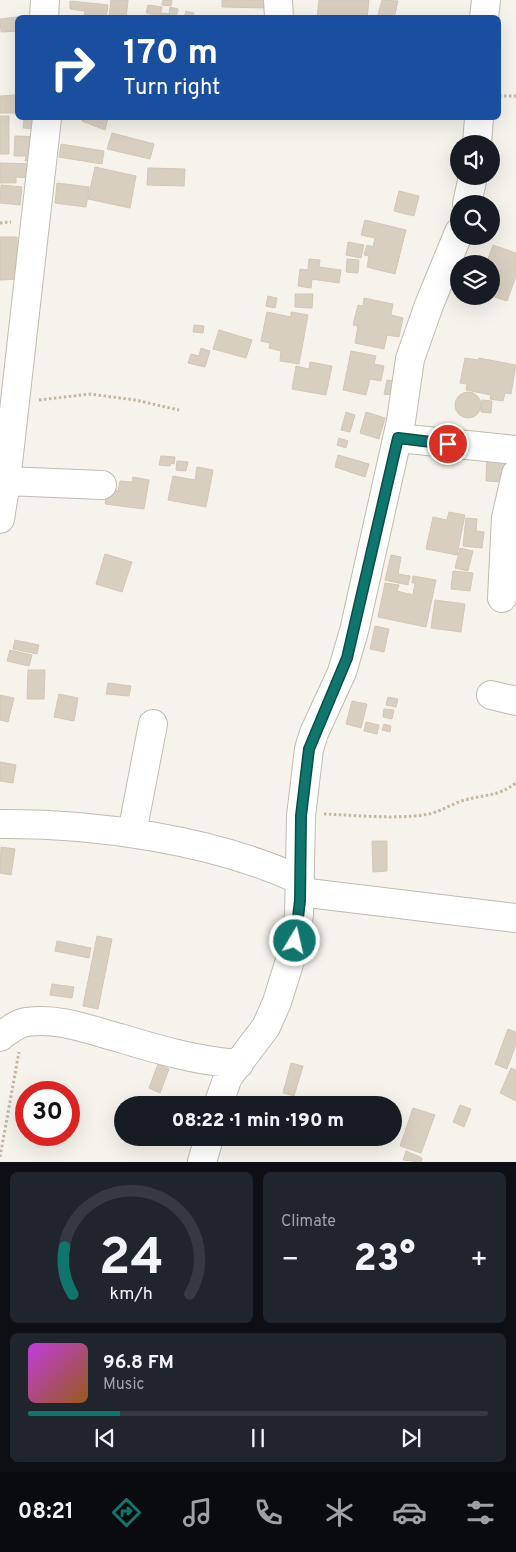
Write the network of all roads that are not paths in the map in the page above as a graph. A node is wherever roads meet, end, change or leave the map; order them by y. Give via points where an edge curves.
1 (45, 0) edge
2 (278, 0) edge
3 (486, 0) edge
4 (44, 15) edge
5 (279, 15) edge
6 (484, 15) edge
7 (47, 120) edge
8 (479, 120) edge
9 (478, 135) edge
10 (454, 245) edge
11 (398, 438) junction
12 (516, 450) edge
13 (516, 474) edge
14 (6, 480) junction
15 (102, 485) dead end
16 (0, 519) edge
17 (502, 598) dead end
18 (153, 724) dead end
19 (0, 824) edge
20 (132, 833) junction
21 (300, 886) junction
22 (516, 918) edge
23 (0, 1037) edge
24 (239, 1064) junction
25 (221, 1096) edge
26 (207, 1146) edge
27 (202, 1162) edge

1 - 4 street
2 - 5 street
3 - 6 street
7 - 14 street
8 - 9 street
10 - 11 street via 414,345
11 - 12 street
11 - 21 street via 347,658 309,749 301,816
13 - 17 street via 506,518
14 - 15 street
14 - 16 street
18 - 20 street
19 - 20 street via 66,825
20 - 21 street via 255,862
21 - 22 street
21 - 24 street via 292,954 277,1002 266,1027
23 - 24 street via 24,1022 46,1020 183,1055
24 - 25 street via 228,1078
26 - 27 street

